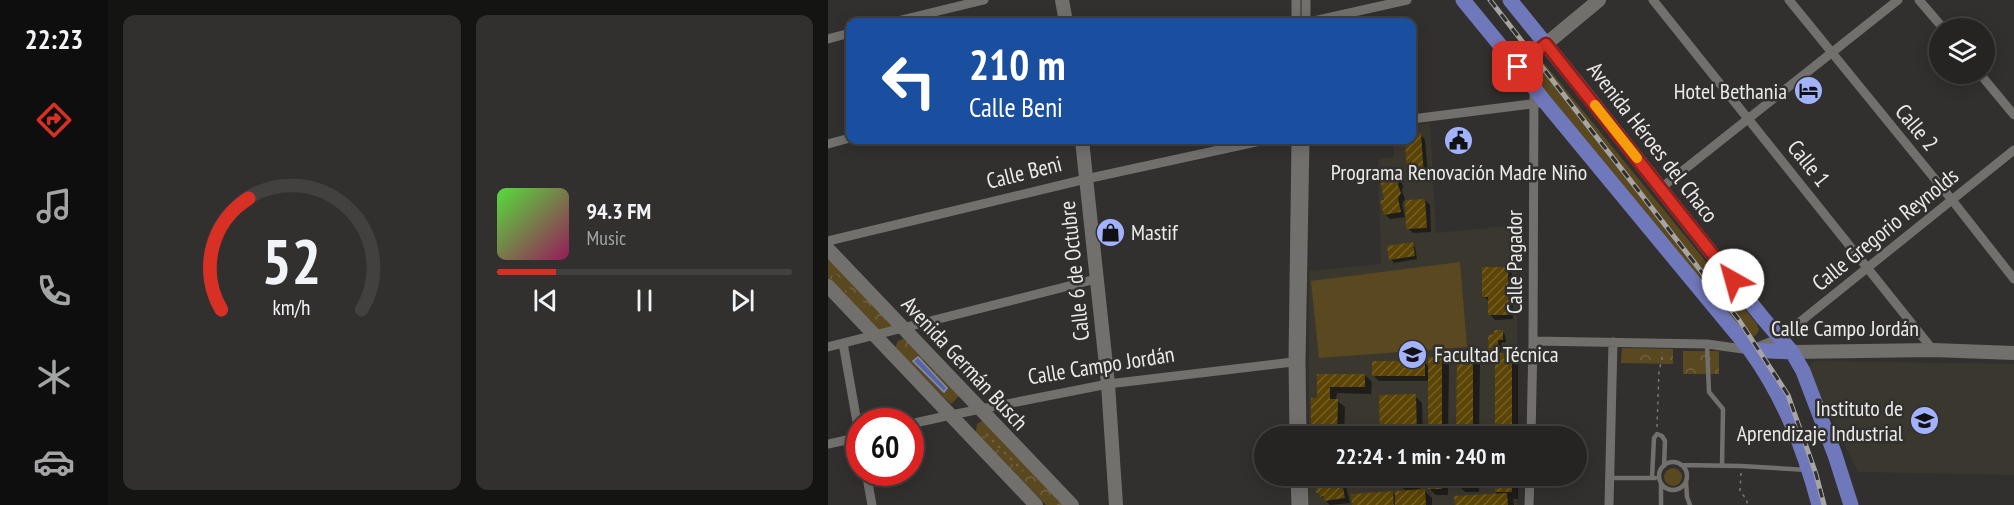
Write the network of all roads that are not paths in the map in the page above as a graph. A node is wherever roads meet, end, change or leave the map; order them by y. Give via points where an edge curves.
1 (984, 0) edge
2 (1062, 0) edge
3 (1296, 0) edge
4 (1306, 0) edge
5 (1407, 0) edge
6 (1463, 0) edge
7 (1510, 0) edge
8 (1599, 0) edge
9 (1653, 0) edge
10 (1789, 0) edge
11 (1898, 0) edge
12 (1919, 0) edge
13 (910, 18) edge
14 (1065, 18) edge
15 (1296, 18) edge
16 (1307, 18) edge
17 (1325, 18) edge
18 (1934, 18) edge
19 (846, 34) edge
20 (828, 39) edge
21 (1546, 44) junction
22 (1830, 53) junction
23 (1518, 67) junction
24 (1988, 84) edge
25 (1539, 103) junction
26 (2014, 115) edge
27 (1416, 118) edge
28 (1748, 118) junction
29 (846, 139) edge
30 (828, 144) edge
31 (1082, 144) edge
32 (1247, 144) edge
33 (1296, 144) edge
34 (1305, 144) edge
35 (2014, 150) edge
36 (1086, 179) junction
37 (1661, 188) junction
38 (1952, 200) junction
39 (828, 241) edge
40 (828, 249) edge
41 (1868, 267) junction
42 (1096, 279) junction
43 (2014, 279) edge
44 (828, 286) edge
45 (903, 327) junction
46 (875, 336) junction
47 (1780, 338) junction
48 (1533, 341) junction
49 (1613, 342) junction
50 (843, 343) junction
51 (1707, 344) junction
52 (828, 347) edge
53 (1750, 350) junction
54 (1933, 350) junction
55 (1792, 352) junction
56 (2014, 353) edge
57 (1297, 361) junction
58 (1108, 384) junction
59 (854, 408) edge
60 (980, 409) junction
61 (951, 415) junction
62 (924, 421) edge
63 (1294, 426) edge
64 (1301, 426) edge
65 (1531, 426) edge
66 (846, 441) edge
67 (828, 444) edge
68 (1681, 465) junction
69 (1664, 466) junction
70 (1722, 466) junction
71 (1809, 470) junction
72 (1610, 478) junction
73 (1652, 478) junction
74 (1660, 481) junction
75 (1686, 481) junction
76 (869, 486) edge
77 (1295, 486) edge
78 (1303, 486) edge
79 (1530, 486) edge
80 (872, 505) edge
81 (1036, 505) edge
82 (1072, 505) edge
83 (1116, 505) edge
84 (1296, 505) edge
85 (1304, 505) edge
86 (1529, 505) edge
87 (1609, 505) edge
88 (1661, 505) edge
89 (1690, 505) edge
90 (1819, 505) edge
91 (1851, 505) edge

1 - 13 street
2 - 14 main road
3 - 15 street
4 - 16 street
5 - 17 street
6 - 23 main road
7 - 21 main road, Avenida Héroes del Chaco
8 - 21 main road
9 - 28 street, Calle 1
10 - 22 street, Calle 2
11 - 22 street
12 - 18 street
19 - 20 street
21 - 23 street
21 - 37 main road, Avenida Héroes del Chaco
22 - 28 street
22 - 38 street, Calle 2
23 - 25 main road via 1534,88
24 - 26 street
25 - 27 street
25 - 48 street, Calle Pagador
25 - 53 main road
28 - 37 street
28 - 41 street, Calle 1
29 - 30 street
31 - 36 main road, Calle 6 de Octubre
32 - 36 street, Calle Beni
33 - 57 street
34 - 57 street
35 - 38 street, Calle Gregorio Reynolds
36 - 39 street, Calle Beni
36 - 42 main road, Calle 6 de Octubre
37 - 47 main road, Avenida Héroes del Chaco
38 - 41 street, Calle Gregorio Reynolds
38 - 43 street, Calle 2
40 - 45 main road, Avenida Germán Busch
41 - 47 street, Calle Gregorio Reynolds
41 - 54 street, Calle 1
42 - 45 street
42 - 58 main road, Calle 6 de Octubre
44 - 46 main road, Avenida Germán Busch
45 - 46 street
45 - 60 main road, Avenida Germán Busch
46 - 50 street
46 - 61 main road, Avenida Germán Busch
47 - 53 street, Calle Gregorio Reynolds
47 - 55 main road, Avenida Héroes del Chaco
48 - 49 street, Calle Campo Jordán
48 - 65 street, Calle Pagador
49 - 51 street, Calle Campo Jordán
49 - 72 street
50 - 52 street
50 - 59 street
51 - 53 street, Calle Campo Jordán
51 - 70 lane via 1709,392 1724,409
53 - 55 main road, Calle Campo Jordán
53 - 71 main road via 1793,423
54 - 55 main road, Calle Campo Jordán
54 - 56 main road, Calle Campo Jordán
55 - 91 main road, Avenida Héroes del Chaco
57 - 58 street, Calle Campo Jordán
57 - 63 street
57 - 64 street
58 - 60 street, Calle Campo Jordán
58 - 83 main road, Calle 6 de Octubre
60 - 61 street, Calle Campo Jordán
60 - 82 main road, Avenida Germán Busch
61 - 62 street, Calle Campo Jordán
61 - 81 main road, Avenida Germán Busch
66 - 67 street
68 - 69 lane
68 - 70 lane
68 - 75 lane
69 - 73 lane via 1665,441 1657,434
69 - 74 lane
70 - 71 lane
71 - 90 main road
72 - 73 lane
72 - 87 street
73 - 74 lane
74 - 75 lane via 1672,490
74 - 88 lane
75 - 89 lane
76 - 80 street
77 - 84 street
78 - 85 street
79 - 86 street

